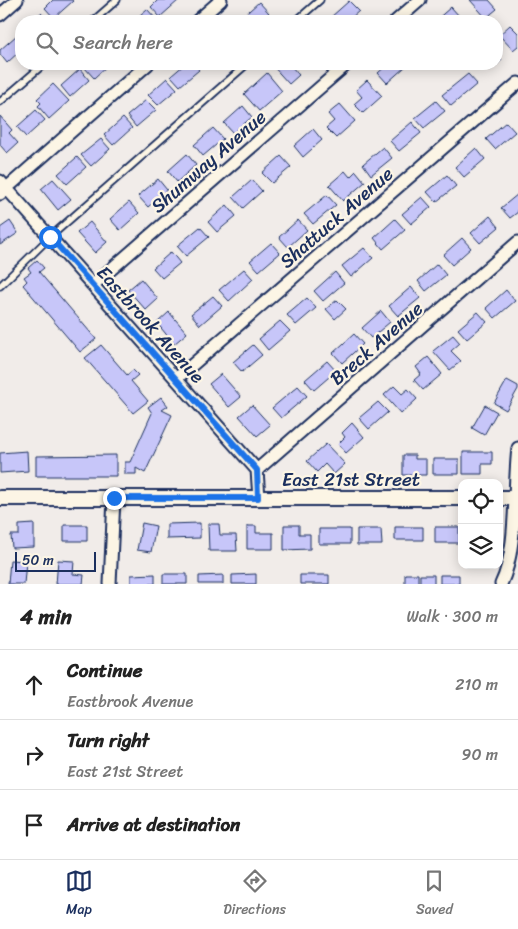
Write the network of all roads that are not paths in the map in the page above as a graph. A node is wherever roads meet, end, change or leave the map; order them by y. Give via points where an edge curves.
1 (18, 0) edge
2 (117, 0) edge
3 (221, 0) edge
4 (320, 0) edge
5 (420, 0) edge
6 (0, 15) edge
7 (100, 15) edge
8 (204, 15) edge
9 (303, 15) edge
10 (403, 15) edge
11 (37, 70) edge
12 (141, 70) edge
13 (240, 70) edge
14 (340, 70) edge
15 (518, 83) edge
16 (0, 102) edge
17 (2, 188) edge
18 (50, 237) junction
19 (518, 242) edge
20 (93, 285) junction
21 (0, 286) edge
22 (176, 379) junction
23 (518, 448) edge
24 (257, 470) junction
25 (0, 498) edge
26 (114, 498) junction
27 (258, 498) junction
28 (458, 498) edge
29 (503, 498) edge
30 (518, 498) edge
31 (110, 584) edge
32 (501, 584) edge

1 - 6 street
2 - 7 lane
3 - 8 street
4 - 9 lane
5 - 10 street
11 - 16 lane
12 - 17 street
13 - 18 lane
14 - 20 street, Shumway Avenue
15 - 22 street, Shattuck Avenue
17 - 18 street, Eastbrook Avenue
18 - 20 street, Eastbrook Avenue
18 - 21 lane
19 - 24 street, Breck Avenue
20 - 22 street, Eastbrook Avenue
22 - 24 street, Eastbrook Avenue
23 - 30 street
24 - 27 street
25 - 26 street, East 21st Street
26 - 27 street, East 21st Street
26 - 31 street
27 - 28 street, East 21st Street
29 - 30 street
30 - 32 street via 515,555

